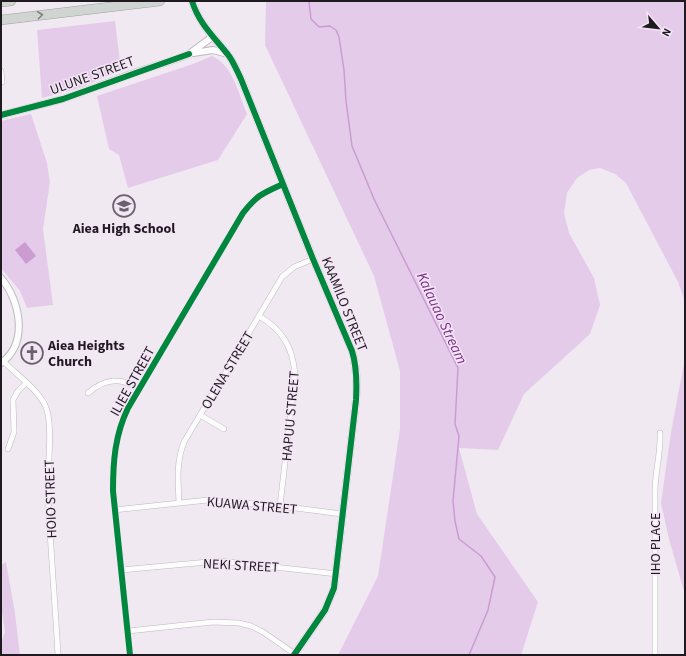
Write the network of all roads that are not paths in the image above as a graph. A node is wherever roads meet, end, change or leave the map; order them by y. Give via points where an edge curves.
1 (11, 1) edge
2 (160, 1) edge
3 (192, 1) edge
4 (1, 2) edge
5 (1, 20) edge
6 (212, 37) junction
7 (189, 54) junction
8 (228, 55) junction
9 (1, 71) edge
10 (2, 82) dead end
11 (1, 115) edge
12 (283, 184) junction
13 (313, 260) junction
14 (1, 278) edge
15 (259, 316) junction
16 (2, 362) edge
17 (26, 383) junction
18 (139, 390) junction
19 (88, 393) dead end
20 (200, 415) junction
21 (224, 429) dead end
22 (660, 433) dead end
23 (8, 449) dead end
24 (180, 502) junction
25 (280, 506) junction
26 (114, 510) junction
27 (342, 514) junction
28 (121, 570) junction
29 (336, 574) junction
30 (128, 631) junction
31 (294, 654) edge
32 (58, 655) edge
33 (130, 655) edge
34 (655, 655) edge

1 - 4 highway
5 -> 2 highway
3 - 6 street, KAAMILO STREET
6 - 7 street, ULUNE STREET
6 - 8 street, KAAMILO STREET
7 - 8 street via 213,50
7 - 11 street, ULUNE STREET via 63,99
8 - 12 street, KAAMILO STREET via 241,78
9 - 10 street
12 - 13 street, KAAMILO STREET
12 - 18 street, ILIEE STREET via 261,194 243,213
13 - 15 street, OLENA STREET via 294,267 282,277
13 - 27 street, KAAMILO STREET via 356,364 356,400
14 - 16 street via 12,294 18,322 16,341
15 - 20 street, OLENA STREET
15 - 25 street, HAPUU STREET via 270,322 283,336 294,363 295,375
16 - 17 street, HOIO STREET
17 - 23 street via 13,400 14,432
17 - 32 street, HOIO STREET via 40,397 46,406 48,416 48,489
18 - 19 street via 123,382 113,381 103,383
18 - 26 street, ILIEE STREET via 123,420 115,447
20 - 21 street
20 - 24 street, OLENA STREET via 179,455
22 - 34 street, IHO PLACE via 655,492
24 - 25 street, KUAWA STREET via 220,500
24 - 26 street, KUAWA STREET
25 - 27 street, KUAWA STREET
26 - 28 street, ILIEE STREET
27 - 29 street, KAAMILO STREET
28 - 29 street, NEKI STREET via 219,561
28 - 30 street, ILIEE STREET
29 - 31 street, KAAMILO STREET via 334,588 325,610
30 - 31 street via 213,622 239,623 263,632
30 - 33 street, ILIEE STREET

